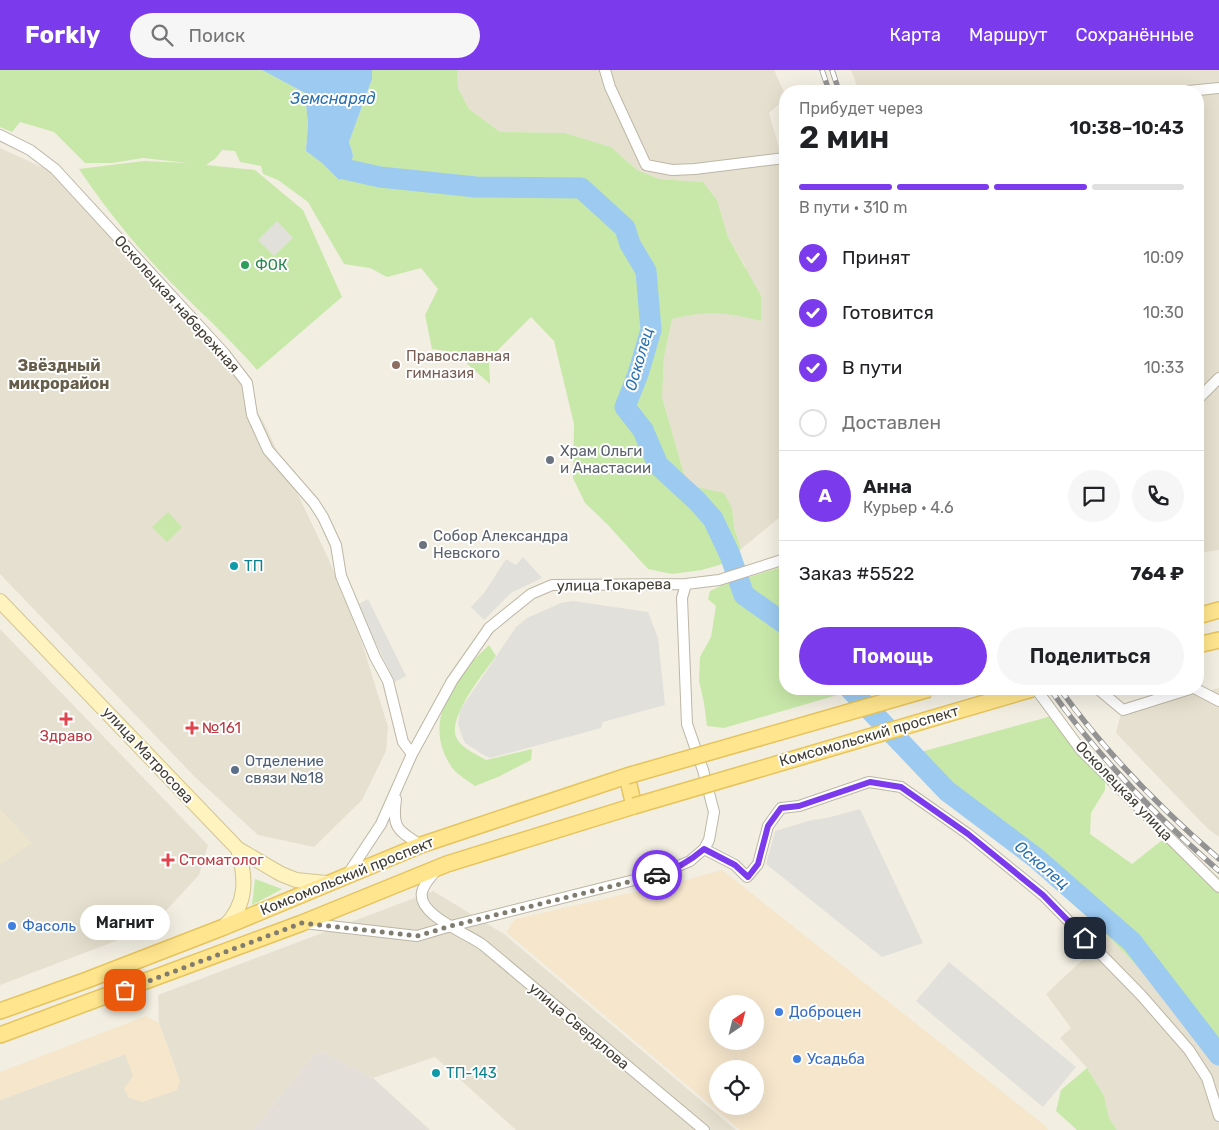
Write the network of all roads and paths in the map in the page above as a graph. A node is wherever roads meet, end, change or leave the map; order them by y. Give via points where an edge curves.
1 (605, 70) edge
2 (1219, 88) edge
3 (1204, 89) edge
4 (0, 135) edge
5 (779, 159) edge
6 (1219, 378) edge
7 (1204, 393) edge
8 (779, 561) edge
9 (686, 584) junction
10 (0, 601) edge
11 (1219, 610) edge
12 (1204, 614) edge
13 (1219, 640) edge
14 (1204, 644) edge
15 (1204, 693) edge
16 (908, 695) edge
17 (1012, 695) edge
18 (1041, 695) edge
19 (1105, 695) edge
20 (1171, 695) edge
21 (1219, 701) edge
22 (412, 754) junction
23 (627, 776) junction
24 (397, 789) junction
25 (634, 806) junction
26 (421, 845) junction
27 (238, 849) junction
28 (704, 849) junction
29 (438, 867) junction
30 (348, 874) junction
31 (326, 883) junction
32 (1219, 887) edge
33 (302, 923) junction
34 (451, 926) junction
35 (224, 927) junction
36 (0, 1011) edge
37 (0, 1035) edge
38 (1219, 1116) edge
39 (704, 1130) edge

1 - 5 street via 646,165 695,170
2 - 3 street
4 - 22 street, Осколецкая набережная via 30,150 55,169 224,353 247,383 252,414 268,450 314,503 336,545 341,576 388,681 403,742
6 - 7 street
8 - 9 street, улица Токарева via 719,580
9 - 22 street, улица Токарева via 552,586 531,594 489,628 452,681
9 - 28 street via 682,598 687,724 714,812
10 - 27 main road, улица Матросова
11 - 12 main road
13 - 14 main road
15 - 21 street
16 - 23 main road, Комсомольский проспект, bridge
17 - 25 main road, Комсомольский проспект, bridge
18 - 32 street, Осколецкая улица via 1082,750
19 - 20 street via 1123,710
22 - 24 street, улица Токарева
23 - 25 main road
23 - 26 main road, Комсомольский проспект
24 - 26 street via 394,822 402,834
24 - 30 street, улица Токарева via 380,824
25 - 29 main road, Комсомольский проспект
26 - 30 main road, Комсомольский проспект
27 - 31 main road via 280,874 296,880
27 - 35 main road via 244,872 241,901
28 - 34 street, Комсомольский проспект via 690,860 662,873
28 - 38 street via 735,865 748,877 758,864 768,826 781,808 799,806 870,782 901,787 968,834 1043,895 1141,995 1189,1050 1207,1078
29 - 33 main road, Комсомольский проспект
29 - 34 street, улица Свердлова via 421,894 434,917
30 - 31 main road, Комсомольский проспект
31 - 35 main road, Комсомольский проспект
33 - 34 street, Комсомольский проспект via 417,936
33 - 37 main road, Комсомольский проспект
34 - 39 street, улица Свердлова via 483,945
35 - 36 main road, Комсомольский проспект

